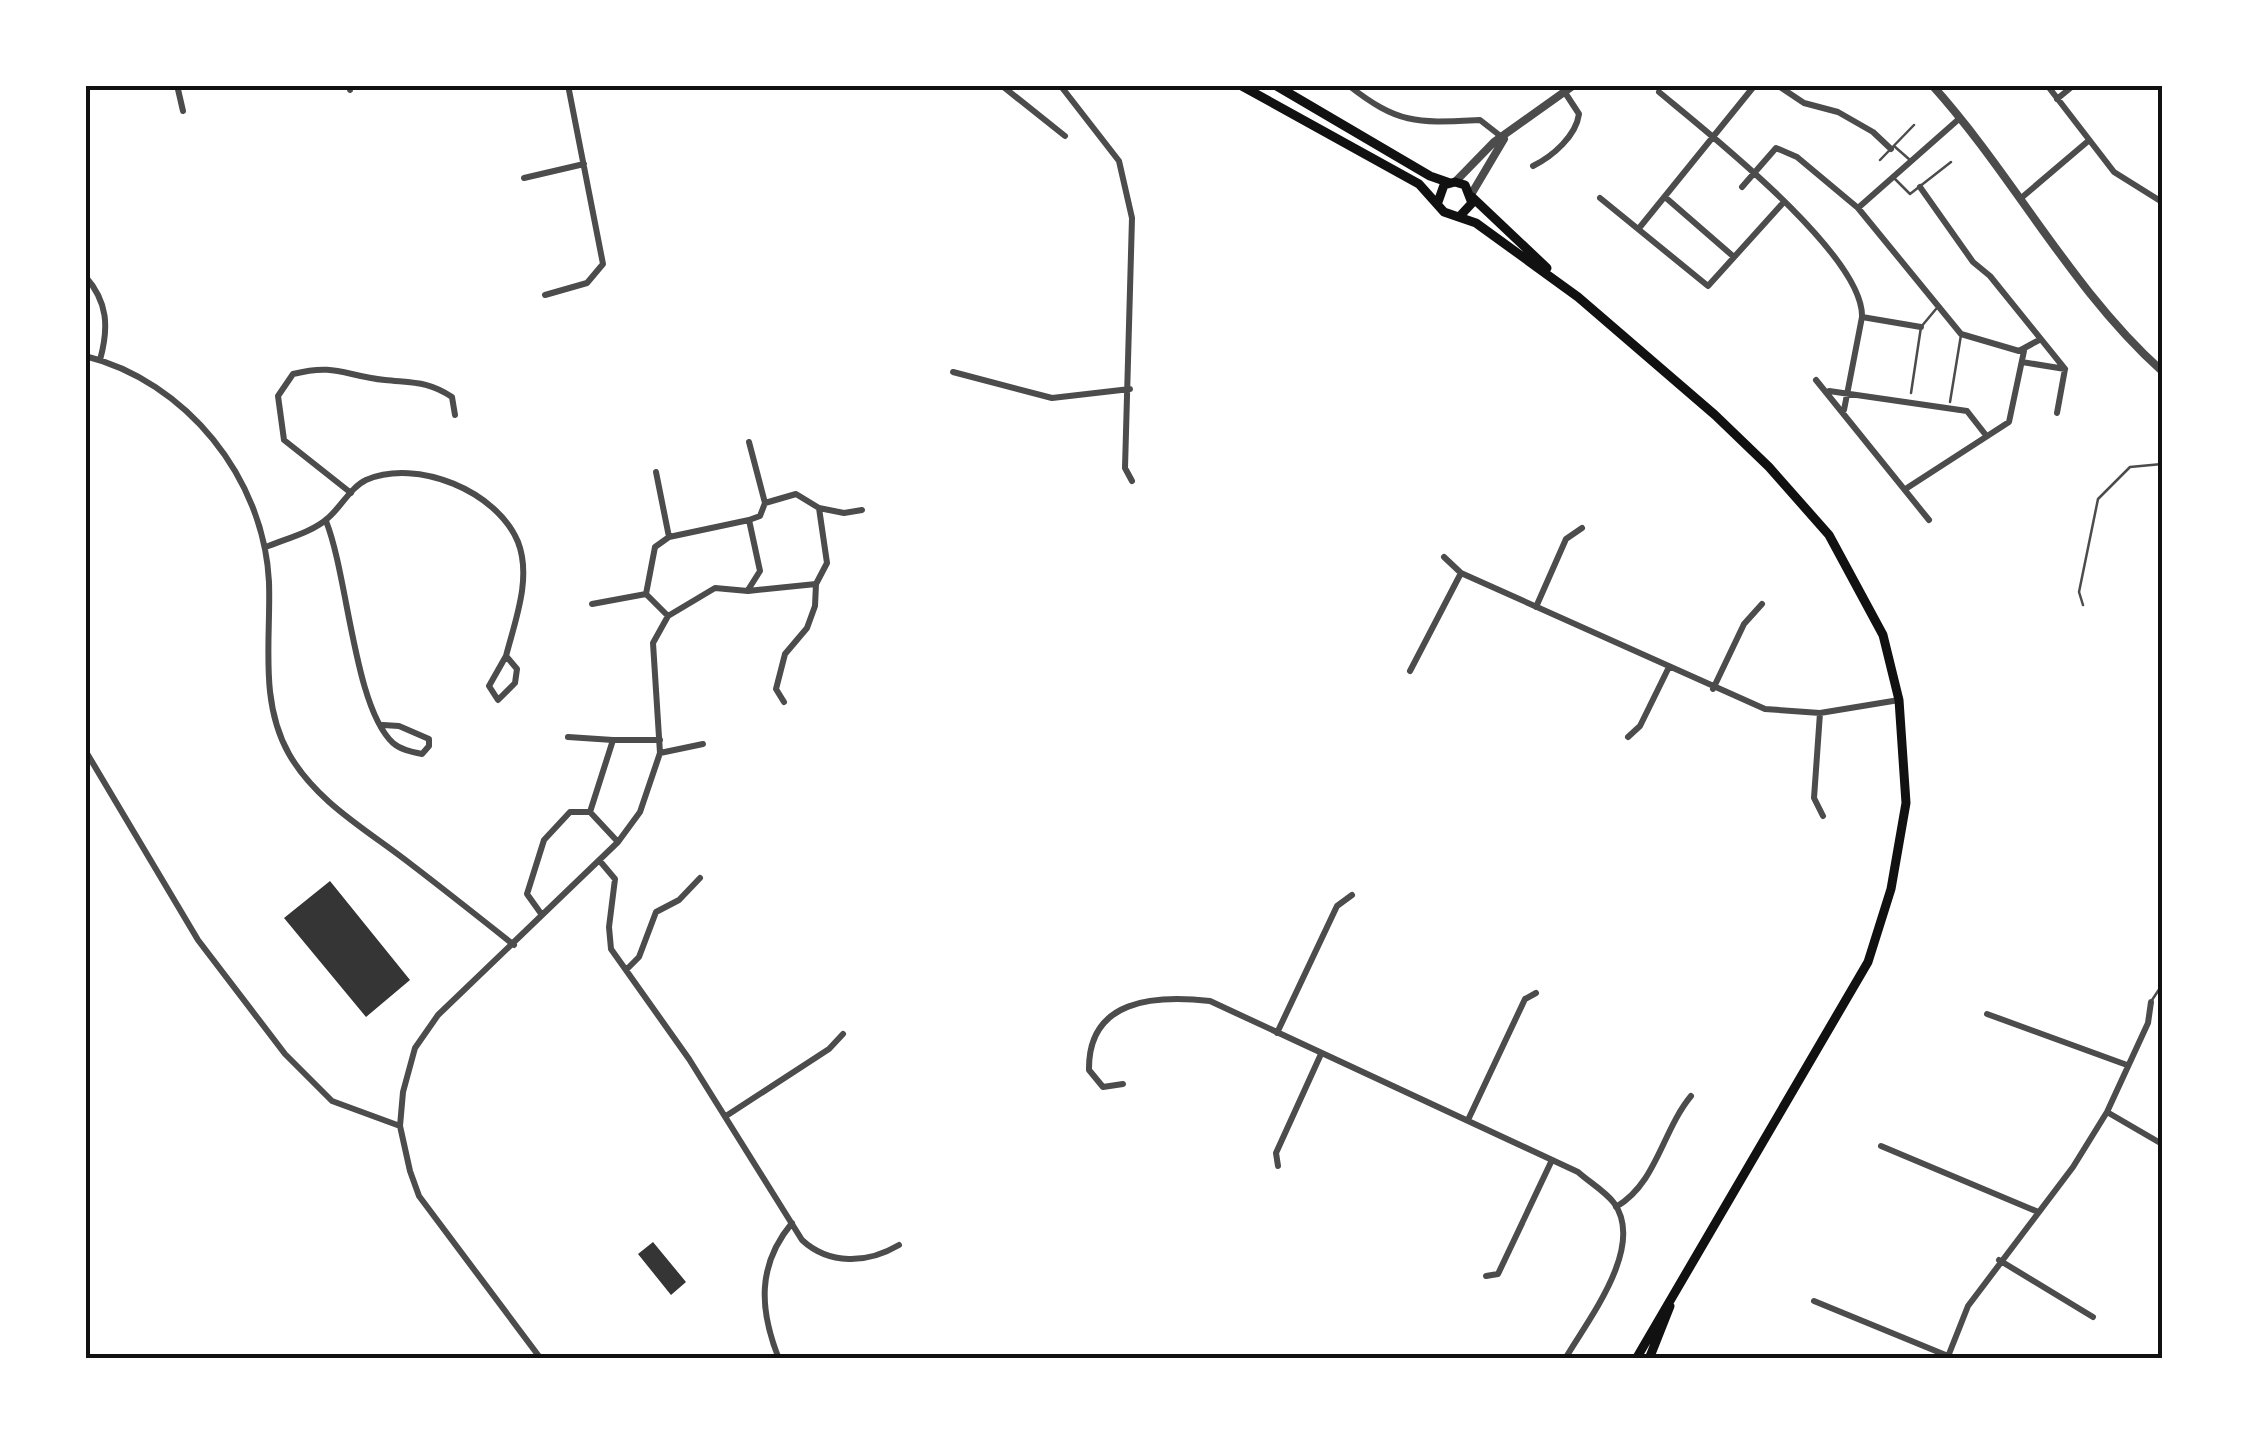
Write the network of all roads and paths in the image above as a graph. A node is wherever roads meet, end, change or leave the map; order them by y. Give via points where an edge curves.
1 (177, 85) edge
2 (568, 85) edge
3 (1000, 85) edge
4 (1060, 85) edge
5 (1240, 85) edge
6 (1275, 85) edge
7 (1348, 85) edge
8 (1574, 85) edge
9 (1755, 85) edge
10 (1777, 85) edge
11 (1932, 85) edge
12 (2046, 85) edge
13 (2074, 85) edge
14 (1564, 91) junction
15 (1660, 92) dead end
16 (2057, 99) junction
17 (183, 111) dead end
18 (1961, 117) junction
19 (1914, 125) dead end
20 (1064, 136) dead end
21 (1713, 136) junction
22 (1504, 139) junction
23 (2087, 142) junction
24 (1893, 147) junction
25 (1880, 160) dead end
26 (1911, 161) junction
27 (1951, 162) dead end
28 (584, 164) junction
29 (1534, 166) dead end
30 (1756, 172) junction
31 (1893, 177) junction
32 (524, 178) dead end
33 (1452, 182) junction
34 (1920, 186) junction
35 (1742, 187) dead end
36 (1472, 195) junction
37 (1665, 197) junction
38 (1600, 198) dead end
39 (2019, 200) junction
40 (1438, 202) junction
41 (2162, 202) edge
42 (1783, 203) junction
43 (1858, 208) junction
44 (1460, 216) junction
45 (1640, 227) junction
46 (1734, 257) junction
47 (85, 276) edge
48 (545, 295) dead end
49 (1578, 297) junction
50 (1936, 309) junction
51 (1862, 317) junction
52 (1920, 326) junction
53 (1961, 334) junction
54 (2039, 340) junction
55 (2024, 351) junction
56 (85, 356) edge
57 (100, 360) junction
58 (2022, 362) junction
59 (2064, 369) junction
60 (2162, 371) edge
61 (953, 372) dead end
62 (1816, 380) dead end
63 (1130, 390) junction
64 (1827, 391) junction
65 (1848, 392) junction
66 (1911, 393) dead end
67 (1950, 402) dead end
68 (1844, 411) junction
69 (2057, 413) dead end
70 (455, 415) dead end
71 (1985, 434) junction
72 (749, 442) dead end
73 (2162, 464) edge
74 (656, 472) dead end
75 (1132, 482) dead end
76 (1907, 488) junction
77 (351, 493) junction
78 (765, 503) junction
79 (819, 508) junction
80 (862, 510) dead end
81 (749, 520) junction
82 (1929, 520) dead end
83 (326, 521) junction
84 (1582, 528) dead end
85 (668, 536) junction
86 (266, 547) junction
87 (1444, 557) dead end
88 (1461, 573) junction
89 (816, 584) junction
90 (748, 591) junction
91 (646, 594) junction
92 (592, 604) dead end
93 (1762, 604) dead end
94 (2083, 605) dead end
95 (1536, 607) junction
96 (668, 616) junction
97 (506, 656) junction
98 (1669, 668) junction
99 (1410, 672) dead end
100 (1713, 689) junction
101 (1899, 700) junction
102 (784, 702) dead end
103 (1820, 712) junction
104 (384, 725) junction
105 (568, 737) dead end
106 (1628, 738) dead end
107 (613, 740) junction
108 (660, 740) junction
109 (702, 744) dead end
110 (85, 750) edge
111 (660, 753) junction
112 (590, 812) junction
113 (1823, 816) dead end
114 (618, 842) junction
115 (599, 860) junction
116 (700, 878) dead end
117 (1352, 894) dead end
118 (542, 915) junction
119 (514, 944) junction
120 (626, 970) junction
121 (2162, 985) edge
122 (1536, 993) dead end
123 (2151, 1002) joint
124 (1987, 1014) dead end
125 (1277, 1033) junction
126 (844, 1034) dead end
127 (1321, 1054) junction
128 (2126, 1065) junction
129 (1123, 1084) dead end
130 (1692, 1096) dead end
131 (2107, 1112) junction
132 (726, 1116) junction
133 (1468, 1120) junction
134 (400, 1126) junction
135 (2162, 1144) edge
136 (1881, 1146) dead end
137 (1552, 1160) junction
138 (1278, 1166) dead end
139 (1616, 1207) junction
140 (2036, 1211) junction
141 (792, 1223) junction
142 (899, 1245) dead end
143 (1999, 1260) junction
144 (1486, 1276) dead end
145 (1679, 1285) junction
146 (1814, 1300) dead end
147 (2093, 1317) dead end
148 (1947, 1357) edge
149 (541, 1359) edge
150 (779, 1359) edge
151 (1565, 1359) edge
152 (1636, 1359) edge
153 (1648, 1359) edge

1 - 17 street
2 - 28 street
3 - 20 street
4 - 63 street via 1119,161 1132,218
5 - 40 main road via 1419,184
6 - 33 main road via 1430,176
7 - 22 street via 1414,124 1480,120
8 - 14 street
9 - 21 street
10 - 24 street
11 - 18 street
12 - 16 street
13 - 16 street
14 - 22 street
14 - 29 street via 1578,124
15 - 21 street
16 - 23 street
18 - 26 street
18 - 39 street
19 - 24 lane
21 - 30 street
21 - 37 street
22 - 33 street
22 - 36 street
23 - 39 street
23 - 41 street via 2114,172
24 - 25 lane
24 - 26 lane
26 - 31 street
27 - 34 lane
28 - 32 street
28 - 48 street via 602,264 587,283
30 - 35 street
30 - 42 street
30 - 43 street via 1776,148
31 - 34 lane via 1910,194
31 - 43 street
33 - 36 main road
33 - 40 main road via 1440,190
34 - 54 street
36 - 44 main road
36 - 49 main road
37 - 45 street
37 - 46 street
38 - 45 street
39 - 60 street via 2087,291
40 - 44 main road via 1444,212
42 - 46 street
42 - 51 street via 1856,288
43 - 50 street
44 - 49 main road
45 - 46 street via 1708,286
47 - 57 street via 106,310
49 - 101 main road via 1770,467 1829,535 1883,636
50 - 52 lane
50 - 53 street
51 - 52 street
51 - 65 street
52 - 66 lane
53 - 55 street
53 - 67 lane
54 - 55 street
54 - 59 street
55 - 58 street
56 - 57 street
57 - 86 street via 174,396 219,445
58 - 59 street
58 - 71 street via 2013,415
59 - 69 street
61 - 63 street via 1052,398
62 - 64 street
63 - 75 street via 1124,468
64 - 65 street
64 - 68 street
65 - 68 street
65 - 71 street via 1967,411
68 - 76 street
70 - 77 street via 452,397 432,384 340,368 292,374 278,396 284,440
71 - 76 street
72 - 78 street
73 - 94 lane via 2130,467 2098,499 2078,592
74 - 85 street
76 - 82 street
77 - 83 street
77 - 97 street via 364,480 400,473 446,480 490,506 518,542 523,588
78 - 79 street via 796,494
78 - 81 street via 760,516
79 - 80 street
79 - 89 street via 827,562
81 - 85 street
81 - 90 street via 760,571
83 - 86 street
83 - 104 street via 364,686
84 - 95 street via 1566,540
85 - 91 street via 655,547
86 - 119 street via 271,705 299,770 334,808
87 - 88 street
88 - 95 street
88 - 99 street
89 - 90 street
89 - 102 street via 807,628 780,671 776,689
90 - 96 street via 716,588
91 - 92 street
91 - 96 street
93 - 100 street via 1744,624
95 - 98 street
96 - 108 street via 653,643
97 - 97 street via 517,669 516,683 498,700 489,686
98 - 100 street
98 - 106 street
100 - 103 street via 1765,708
101 - 103 street
101 - 145 main road via 1906,803 1891,889 1868,962
103 - 113 street via 1814,798
104 - 104 street via 390,741 403,749 422,754 430,746 415,731
105 - 107 street
107 - 108 street
107 - 112 street
108 - 111 street
109 - 111 street
110 - 134 street via 198,940 285,1054 332,1102
111 - 114 street via 640,812
112 - 114 street
112 - 118 street via 570,812 544,840 527,894
114 - 115 street
115 - 118 street
115 - 120 street via 615,879 611,949
116 - 120 street via 656,912 639,957
117 - 125 street via 1338,906
118 - 119 street
119 - 134 street via 428,1026 406,1075
120 - 132 street
121 - 123 lane
122 - 133 street via 1525,998
123 - 128 street
124 - 128 street
125 - 127 street
125 - 129 street via 1210,1002 1121,1007 1101,1023 1089,1046 1089,1070 1104,1087
126 - 132 street
127 - 133 street
127 - 138 street via 1276,1153
128 - 131 street
130 - 139 street via 1641,1190
131 - 135 street
131 - 140 street
132 - 141 street
133 - 137 street
134 - 149 street via 419,1196
136 - 140 street
137 - 139 street via 1578,1172
137 - 144 street via 1498,1274
139 - 151 street via 1623,1237 1617,1270
140 - 143 street
141 - 142 street via 816,1253 834,1259 872,1258
141 - 150 street via 776,1242 763,1278
143 - 147 street
143 - 148 street via 1968,1306
145 - 152 main road
145 - 153 main road
146 - 148 street

